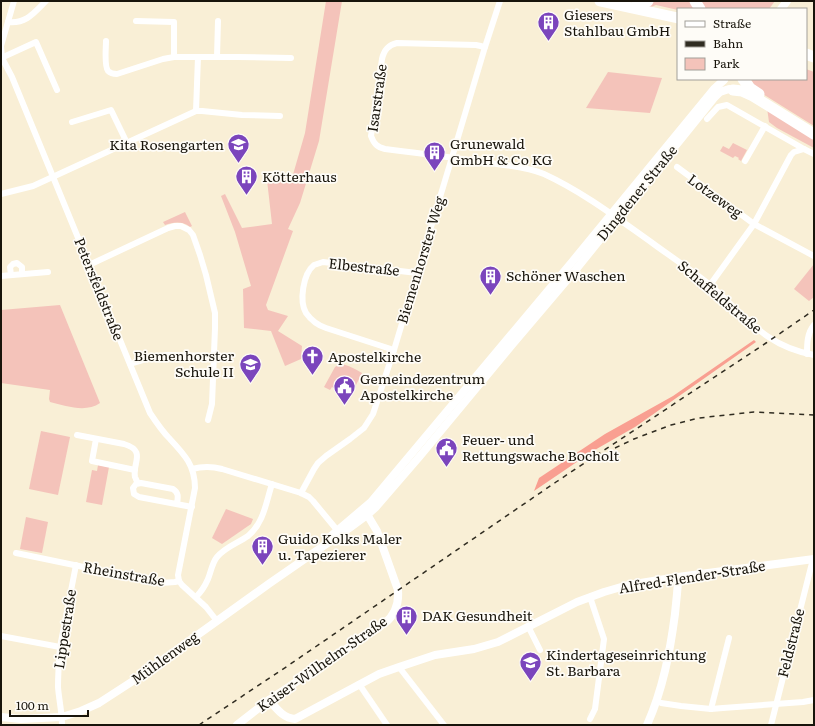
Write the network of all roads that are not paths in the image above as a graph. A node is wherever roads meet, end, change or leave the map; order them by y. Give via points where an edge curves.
1 (14, 1) edge
2 (46, 1) edge
3 (500, 1) edge
4 (600, 1) edge
5 (618, 1) edge
6 (637, 1) edge
7 (648, 1) edge
8 (677, 15) edge
9 (677, 18) edge
10 (136, 21) dead end
11 (218, 21) dead end
12 (8, 22) junction
13 (106, 41) dead end
14 (485, 47) junction
15 (198, 56) junction
16 (217, 56) junction
17 (174, 57) junction
18 (1, 58) edge
19 (291, 58) dead end
20 (724, 80) edge
21 (743, 80) edge
22 (744, 80) edge
23 (731, 89) junction
24 (58, 90) dead end
25 (196, 111) junction
26 (280, 116) dead end
27 (707, 119) dead end
28 (72, 122) dead end
29 (765, 126) junction
30 (814, 128) edge
31 (814, 134) edge
32 (126, 143) junction
33 (804, 149) junction
34 (814, 154) edge
35 (452, 158) junction
36 (745, 162) dead end
37 (677, 167) dead end
38 (53, 177) junction
39 (1, 194) edge
40 (614, 216) junction
41 (754, 224) junction
42 (814, 256) edge
43 (572, 262) junction
44 (89, 265) junction
45 (48, 272) dead end
46 (417, 273) junction
47 (22, 274) junction
48 (11, 275) junction
49 (1, 276) edge
50 (710, 285) junction
51 (549, 301) junction
52 (814, 326) edge
53 (394, 350) junction
54 (807, 354) junction
55 (814, 355) edge
56 (214, 356) junction
57 (130, 364) junction
58 (208, 420) dead end
59 (77, 434) dead end
60 (96, 439) junction
61 (192, 469) junction
62 (135, 470) junction
63 (138, 483) junction
64 (272, 484) junction
65 (301, 493) junction
66 (177, 504) junction
67 (192, 507) junction
68 (366, 512) junction
69 (337, 530) junction
70 (16, 553) dead end
71 (313, 553) junction
72 (814, 559) edge
73 (76, 566) junction
74 (678, 577) junction
75 (179, 581) junction
76 (196, 597) junction
77 (590, 597) junction
78 (217, 621) junction
79 (528, 626) junction
80 (1, 636) edge
81 (729, 638) dead end
82 (60, 646) junction
83 (540, 650) dead end
84 (399, 667) junction
85 (359, 684) junction
86 (268, 700) junction
87 (814, 700) edge
88 (661, 703) dead end
89 (776, 704) junction
90 (711, 709) junction
91 (1, 716) edge
92 (590, 719) dead end
93 (62, 721) edge
94 (237, 725) edge
95 (387, 725) edge
96 (444, 725) edge
97 (647, 725) edge
98 (770, 725) edge

1 - 12 street
2 - 12 street via 22,21
3 - 14 street, Biemenhorster Weg
4 - 9 highway
5 - 8 highway
6 - 7 highway
10 - 17 street via 174,22
11 - 16 street
12 - 18 street via 1,46
13 - 17 street via 106,66 112,74
14 - 35 street, Biemenhorster Weg
14 - 35 street, Isarstraße via 397,43 392,44 384,53 371,136 373,142 385,149
15 - 16 street
15 - 17 street
15 - 25 street
16 - 19 street
18 - 24 street via 36,42
18 - 38 street, Petersfeldstraße via 12,77
20 - 23 main road, Dingdener Straße via 724,84
20 - 40 main road, Dingdener Straße via 714,89
21 - 23 main road, Dingdener Straße via 739,88
22 - 30 highway via 750,88
23 - 31 highway via 753,96
23 - 40 main road, Dingdener Straße via 720,92 714,98
25 - 26 street
25 - 32 street
27 - 29 street via 718,107 726,105
28 - 32 street via 111,110
29 - 33 street
29 - 36 street
32 - 38 street
33 - 34 street
33 - 41 street via 791,155
35 - 40 street, Schaffeldstraße via 520,167 542,174
35 - 46 street, Biemenhorster Weg
37 - 41 street, Lotzeweg
38 - 39 street via 33,186
38 - 44 street, Petersfeldstraße
40 - 43 main road, Dingdener Straße
40 - 50 street, Schaffeldstraße
40 - 51 main road, Dingdener Straße
41 - 42 street, Lotzeweg
41 - 50 street
43 - 51 main road, Dingdener Straße via 548,293
43 - 68 main road, Dingdener Straße via 371,502
44 - 56 street via 168,228 181,226 189,230 200,255 215,313
44 - 57 street, Petersfeldstraße
45 - 47 street
46 - 53 street, Biemenhorster Weg
46 - 53 street, Elbestraße via 323,262 312,268 304,286 303,302 306,312 313,321 326,328
47 - 48 street
47 - 48 street via 22,266 17,263 10,267
48 - 49 street
50 - 54 street, Schaffeldstraße via 765,335 791,349
51 - 68 main road, Dingdener Straße via 376,507
52 - 54 street via 808,334
53 - 65 street, Biemenhorster Weg via 375,407 364,428 318,463
54 - 55 street, Schaffeldstraße
56 - 57 street via 166,355
56 - 58 street via 212,404
57 - 61 street, Petersfeldstraße via 150,413 187,458
59 - 60 street
60 - 62 street via 124,444 134,449 138,459
60 - 62 street via 92,461
61 - 64 street via 211,466
61 - 67 street via 195,482
62 - 63 street
63 - 66 street via 173,489 178,494
63 - 66 street via 133,488 136,496
64 - 65 street
64 - 76 street via 257,526 217,557 204,588
65 - 69 street via 314,501
66 - 67 street
67 - 75 street via 178,575
68 - 69 main road, Mühlenweg
68 - 71 main road, Mühlenweg
68 - 86 main road, Kaiser-Wilhelm-Straße via 376,531 398,590 399,598 395,612 385,623
69 - 71 main road, Mühlenweg
70 - 73 street, Rheinstraße
71 - 78 main road, Mühlenweg
72 - 74 main road, Alfred-Flender-Straße
72 - 89 street, Feldstraße
73 - 75 street, Rheinstraße via 161,583
73 - 82 street, Lippestraße
74 - 77 main road, Alfred-Flender-Straße via 628,585
74 - 97 main road via 664,678
75 - 76 street, Rheinstraße
76 - 78 street, Rheinstraße
77 - 79 main road, Alfred-Flender-Straße
77 - 92 street via 604,638 595,709
78 - 93 main road, Mühlenweg via 99,703
79 - 83 street
79 - 84 main road, Alfred-Flender-Straße via 486,646 435,655
80 - 82 street
81 - 90 street
82 - 93 street, Lippestraße via 58,688
84 - 85 main road, Alfred-Flender-Straße
84 - 96 street
85 - 86 main road, Alfred-Flender-Straße via 295,719 283,716
85 - 95 street
86 - 94 main road, Kaiser-Wilhelm-Straße
87 - 89 street
88 - 90 street
89 - 90 street
89 - 98 street, Feldstraße
91 - 93 main road, Mühlenweg

